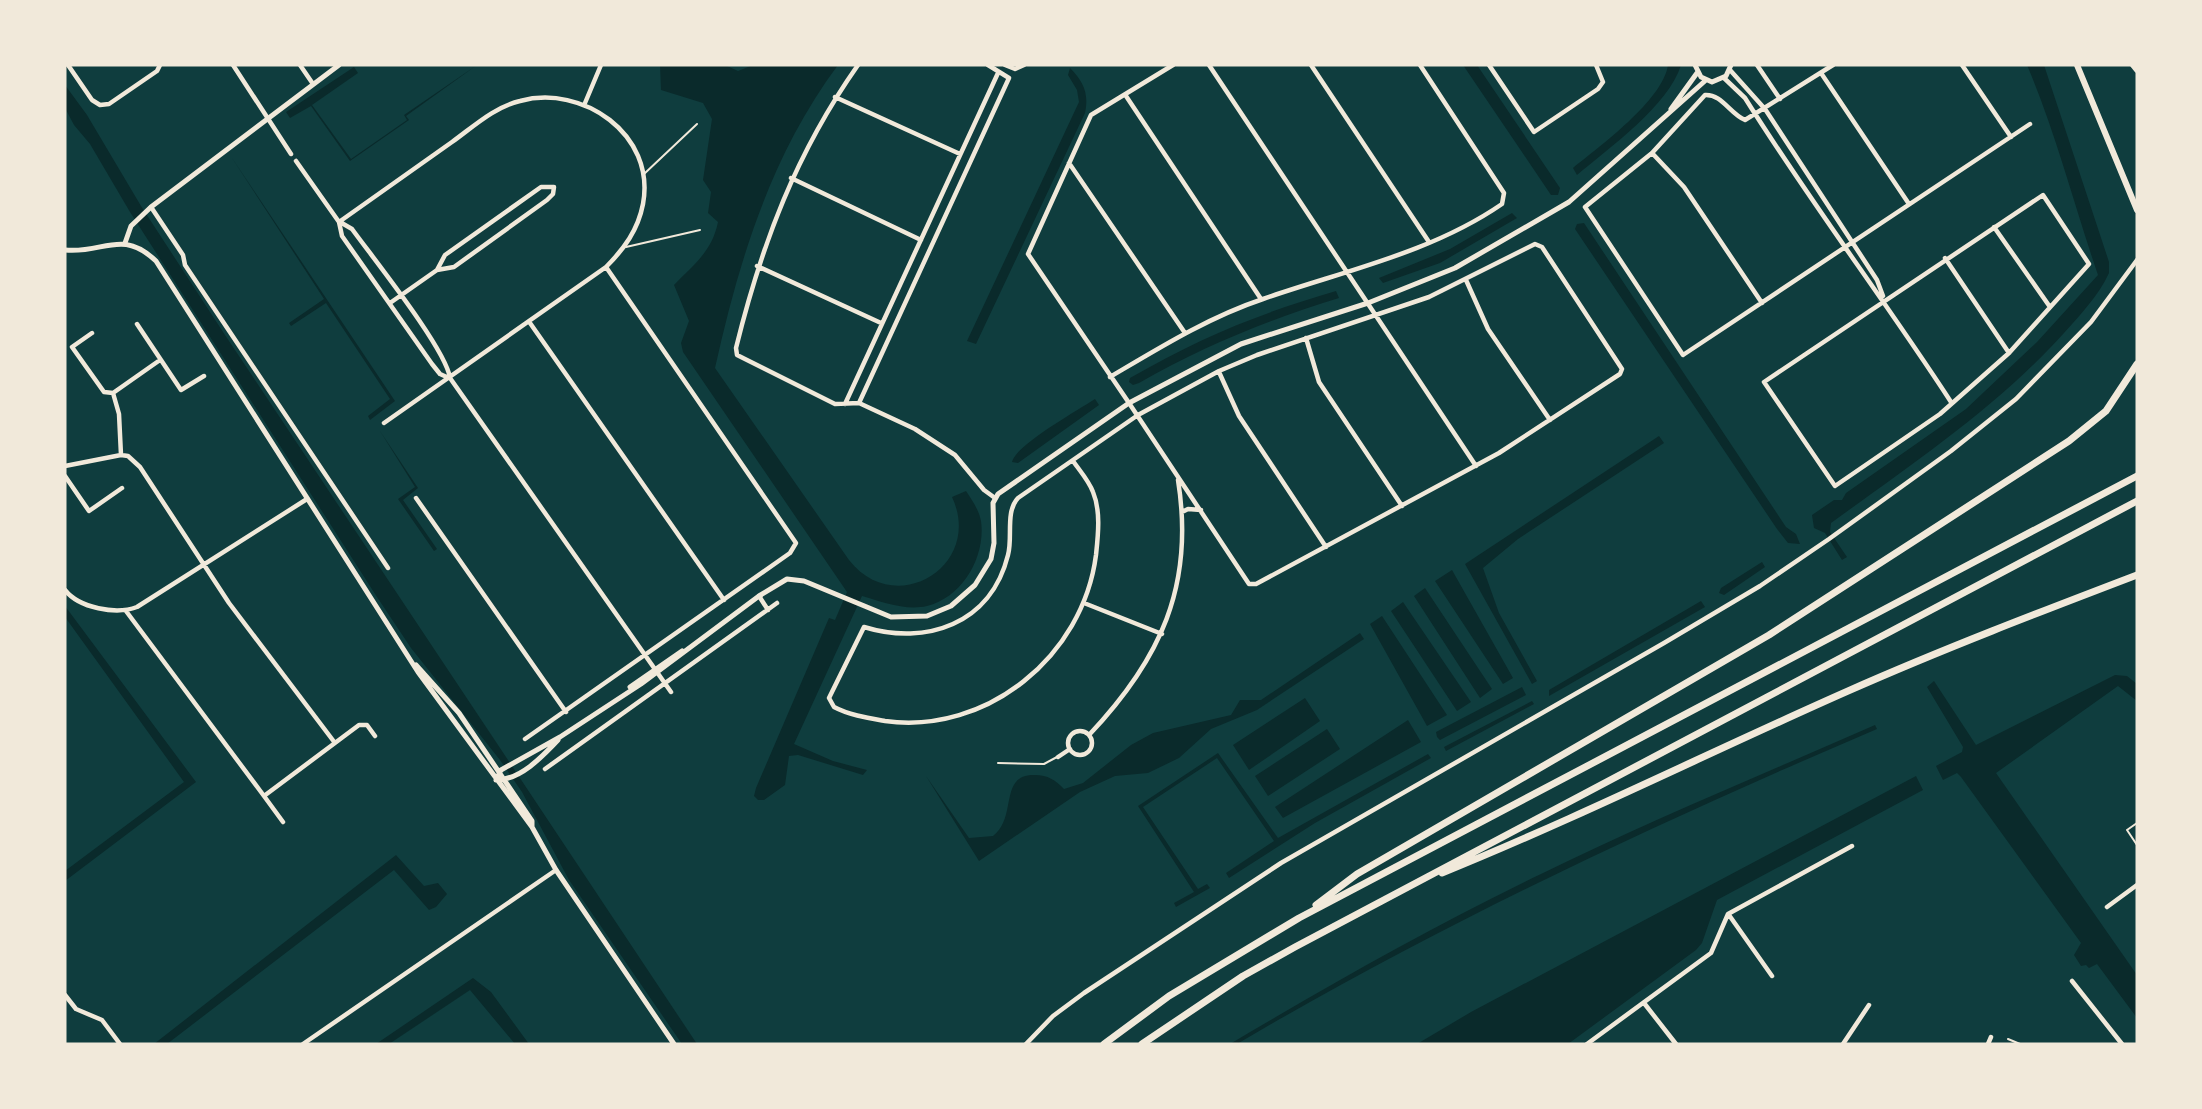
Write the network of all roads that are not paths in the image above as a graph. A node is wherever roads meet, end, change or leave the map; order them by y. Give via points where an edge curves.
1 (68, 65) edge
2 (160, 65) edge
3 (233, 65) edge
4 (300, 65) edge
5 (339, 65) edge
6 (601, 65) edge
7 (858, 65) edge
8 (988, 65) edge
9 (1005, 65) edge
10 (1024, 65) edge
11 (1173, 65) edge
12 (1209, 65) edge
13 (1311, 65) edge
14 (1420, 65) edge
15 (1489, 65) edge
16 (1596, 65) edge
17 (1695, 65) edge
18 (1757, 65) edge
19 (1833, 65) edge
20 (1962, 65) edge
21 (2077, 65) edge
22 (2133, 65) edge
23 (1731, 67) edge
24 (2137, 69) edge
25 (998, 73) junction
26 (1697, 73) junction
27 (1821, 73) junction
28 (1724, 78) junction
29 (1706, 80) junction
30 (313, 83) junction
31 (1126, 96) junction
32 (835, 97) junction
33 (1780, 99) junction
34 (584, 103) junction
35 (1671, 109) junction
36 (1765, 109) junction
37 (1755, 115) junction
38 (268, 116) junction
39 (697, 124) dead end
40 (2030, 124) dead end
41 (2011, 137) junction
42 (1652, 153) junction
43 (291, 154) dead end
44 (960, 155) junction
45 (296, 161) dead end
46 (1069, 163) junction
47 (642, 175) junction
48 (791, 178) junction
49 (941, 196) junction
50 (952, 201) junction
51 (1909, 204) junction
52 (151, 207) junction
53 (2137, 210) edge
54 (339, 222) junction
55 (1994, 226) junction
56 (701, 230) dead end
57 (921, 240) junction
58 (1429, 242) junction
59 (125, 243) junction
60 (1850, 243) junction
61 (626, 247) junction
62 (1843, 248) junction
63 (65, 250) edge
64 (1945, 258) junction
65 (2137, 260) edge
66 (757, 266) junction
67 (606, 267) junction
68 (437, 270) junction
69 (1348, 274) junction
70 (901, 281) junction
71 (1465, 281) junction
72 (913, 287) junction
73 (400, 297) junction
74 (1261, 299) junction
75 (1884, 300) junction
76 (390, 303) junction
77 (1368, 303) junction
78 (1762, 303) junction
79 (2049, 307) junction
80 (1377, 316) junction
81 (530, 323) junction
82 (881, 323) junction
83 (137, 324) dead end
84 (92, 333) dead end
85 (1185, 333) junction
86 (1306, 338) junction
87 (2009, 353) junction
88 (160, 360) junction
89 (2137, 364) edge
90 (1219, 372) junction
91 (204, 376) dead end
92 (1110, 377) junction
93 (450, 378) junction
94 (113, 393) junction
95 (1129, 402) junction
96 (1951, 402) junction
97 (859, 403) junction
98 (845, 404) junction
99 (1138, 415) junction
100 (1550, 420) junction
101 (384, 423) dead end
102 (121, 455) junction
103 (1073, 461) junction
104 (67, 466) edge
105 (1476, 466) junction
106 (1178, 475) junction
107 (65, 476) edge
108 (2137, 476) edge
109 (122, 488) dead end
110 (416, 498) dead end
111 (995, 498) junction
112 (307, 499) junction
113 (2137, 501) edge
114 (1402, 506) junction
115 (1201, 510) junction
116 (1182, 512) junction
117 (1326, 547) junction
118 (205, 564) junction
119 (388, 568) dead end
120 (2137, 575) edge
121 (65, 590) edge
122 (759, 596) junction
123 (724, 600) junction
124 (777, 603) dead end
125 (1084, 603) junction
126 (768, 610) junction
127 (126, 611) junction
128 (1162, 634) junction
129 (645, 657) junction
130 (416, 665) junction
131 (655, 671) junction
132 (665, 684) junction
133 (671, 692) dead end
134 (566, 712) junction
135 (1089, 735) junction
136 (375, 736) dead end
137 (560, 737) junction
138 (525, 739) dead end
139 (335, 743) junction
140 (1070, 749) junction
141 (1058, 757) joint
142 (998, 763) dead end
143 (506, 767) junction
144 (545, 769) dead end
145 (512, 777) junction
146 (496, 780) junction
147 (264, 796) junction
148 (524, 814) junction
149 (283, 822) dead end
150 (2137, 823) edge
151 (2137, 845) edge
152 (1852, 846) dead end
153 (556, 870) junction
154 (1413, 885) junction
155 (2137, 885) edge
156 (2107, 907) dead end
157 (1728, 914) junction
158 (1299, 918) junction
159 (1772, 976) dead end
160 (2072, 981) dead end
161 (65, 995) edge
162 (1644, 1003) junction
163 (1869, 1005) dead end
164 (1991, 1037) dead end
165 (2008, 1038) dead end
166 (120, 1044) edge
167 (303, 1044) edge
168 (674, 1044) edge
169 (1026, 1044) edge
170 (1104, 1044) edge
171 (1142, 1044) edge
172 (1587, 1044) edge
173 (1676, 1044) edge
174 (1843, 1044) edge
175 (1987, 1044) edge
176 (2020, 1044) edge
177 (2122, 1044) edge

1 - 2 street via 100,105 119,97
3 - 38 street
4 - 30 street
5 - 30 street
6 - 34 street
7 - 32 street
8 - 25 street
9 - 10 street via 1015,69
11 - 31 street
12 - 69 street
13 - 58 street
14 - 58 street via 1481,155 1505,200
15 - 16 street via 1534,132 1598,89 1603,82
17 - 26 street
18 - 33 street
19 - 27 street
20 - 41 street
21 - 53 main road
22 - 24 main road
23 - 28 street
23 - 36 street
25 - 44 street
25 - 50 street via 1009,78
26 - 29 street
26 - 35 street
27 - 33 street
27 - 51 street
28 - 29 street
28 - 37 street
29 - 35 street
30 - 38 street
31 - 46 street via 1091,115
31 - 74 street
32 - 44 street
32 - 48 street
33 - 36 street
34 - 47 street via 603,114 629,143
34 - 54 street via 551,96 505,106
35 - 77 street via 1555,212 1455,268
36 - 37 street
36 - 60 street
37 - 42 street via 1745,120 1717,97 1705,95
37 - 62 street
38 - 43 street
38 - 52 street
39 - 47 lane
40 - 41 street
41 - 51 street
42 - 78 street via 1684,187
42 - 78 street via 1585,208 1683,355
44 - 49 street
45 - 54 street
46 - 85 street
46 - 92 street via 1028,254
47 - 61 street via 643,204
48 - 57 street
48 - 66 street
49 - 50 street
49 - 57 street
50 - 72 street
51 - 60 street
52 - 59 street via 129,228
52 - 119 street via 183,255 184,265
54 - 73 street via 352,229
54 - 76 street via 342,236
55 - 64 street
55 - 79 street
55 - 79 street via 2043,195 2089,264
56 - 61 lane
57 - 70 street
58 - 69 street
59 - 63 street
59 - 112 street via 139,247 156,261
60 - 62 street
60 - 75 street via 1877,280
61 - 67 street
62 - 75 street
62 - 78 street
64 - 75 street
64 - 87 street
65 - 169 street via 2084,330 2016,399 1831,538 1664,643 1281,863 1084,993
66 - 82 street
66 - 98 street via 736,348 738,358 835,404
67 - 81 street
67 - 123 street via 796,543 790,553
68 - 68 street via 445,255 530,194 547,185 554,187 547,200 454,267
68 - 73 street
69 - 74 street
69 - 77 street
70 - 72 street
70 - 82 street
71 - 80 street
71 - 100 street via 1488,329
71 - 100 street via 1535,244 1542,247 1622,369
72 - 97 street
73 - 76 street
73 - 93 street via 445,361
74 - 85 street
75 - 96 street
75 - 96 street via 1764,383 1835,486
76 - 93 street via 432,364
77 - 80 street
77 - 95 street via 1241,344
79 - 87 street
80 - 86 street
80 - 105 street
81 - 93 street
81 - 123 street
82 - 98 street
83 - 88 street
84 - 94 street via 72,347 103,392
85 - 92 street
86 - 90 street
86 - 114 street via 1319,382
87 - 96 street
88 - 91 street via 181,390
88 - 94 street
89 - 158 highway via 2106,411 2068,441 1745,649 1357,874
90 - 99 street
90 - 117 street via 1239,415
92 - 95 street
93 - 101 street
93 - 129 street
94 - 102 street
95 - 99 street
95 - 111 street
97 - 98 street
97 - 111 street via 944,447
99 - 103 street
99 - 106 street
100 - 105 street
102 - 104 street
102 - 118 street via 140,467
103 - 125 street via 1094,493 1097,511 1093,577
103 - 125 street via 1018,498 1012,507 1006,564 975,609 930,634 904,635 863,627 829,698 831,704 875,719 917,722 979,708 1031,676 1062,644
105 - 114 street
106 - 115 street
106 - 116 street
107 - 109 street via 89,511
108 - 158 highway
110 - 134 street
111 - 122 street via 994,543 983,575 965,597 938,612 891,617 796,578 777,583
112 - 118 street
112 - 130 street
113 - 154 highway
114 - 117 street
115 - 116 street
115 - 117 street via 1253,585
116 - 128 street via 1180,562
118 - 127 street
118 - 139 street
120 - 154 highway via 1918,661 1563,824
121 - 127 street via 77,600
122 - 126 street
122 - 131 street
123 - 129 street
124 - 126 street
125 - 128 street
126 - 132 street
127 - 147 street
128 - 135 street via 1135,682
129 - 131 street
129 - 134 street
130 - 143 street
130 - 146 street
131 - 132 street
131 - 137 street
132 - 133 street
132 - 144 street
134 - 138 street
135 - 140 street via 1073,733
135 - 140 street via 1091,743 1085,753
136 - 139 street via 363,724
137 - 143 street
137 - 145 street
139 - 147 street
140 - 141 street
141 - 142 lane via 1044,764
143 - 145 street
143 - 146 street
145 - 146 street
145 - 148 street
146 - 148 street
147 - 149 street
148 - 153 street
150 - 151 lane via 2127,831
152 - 157 street
153 - 167 street
153 - 168 street
154 - 171 highway via 1243,976
155 - 156 street
157 - 159 street
157 - 162 street via 1711,953
158 - 170 highway via 1169,996
160 - 177 street
161 - 166 street via 76,1009 102,1020
162 - 172 street
162 - 173 street
163 - 174 street
164 - 175 street
165 - 176 lane

